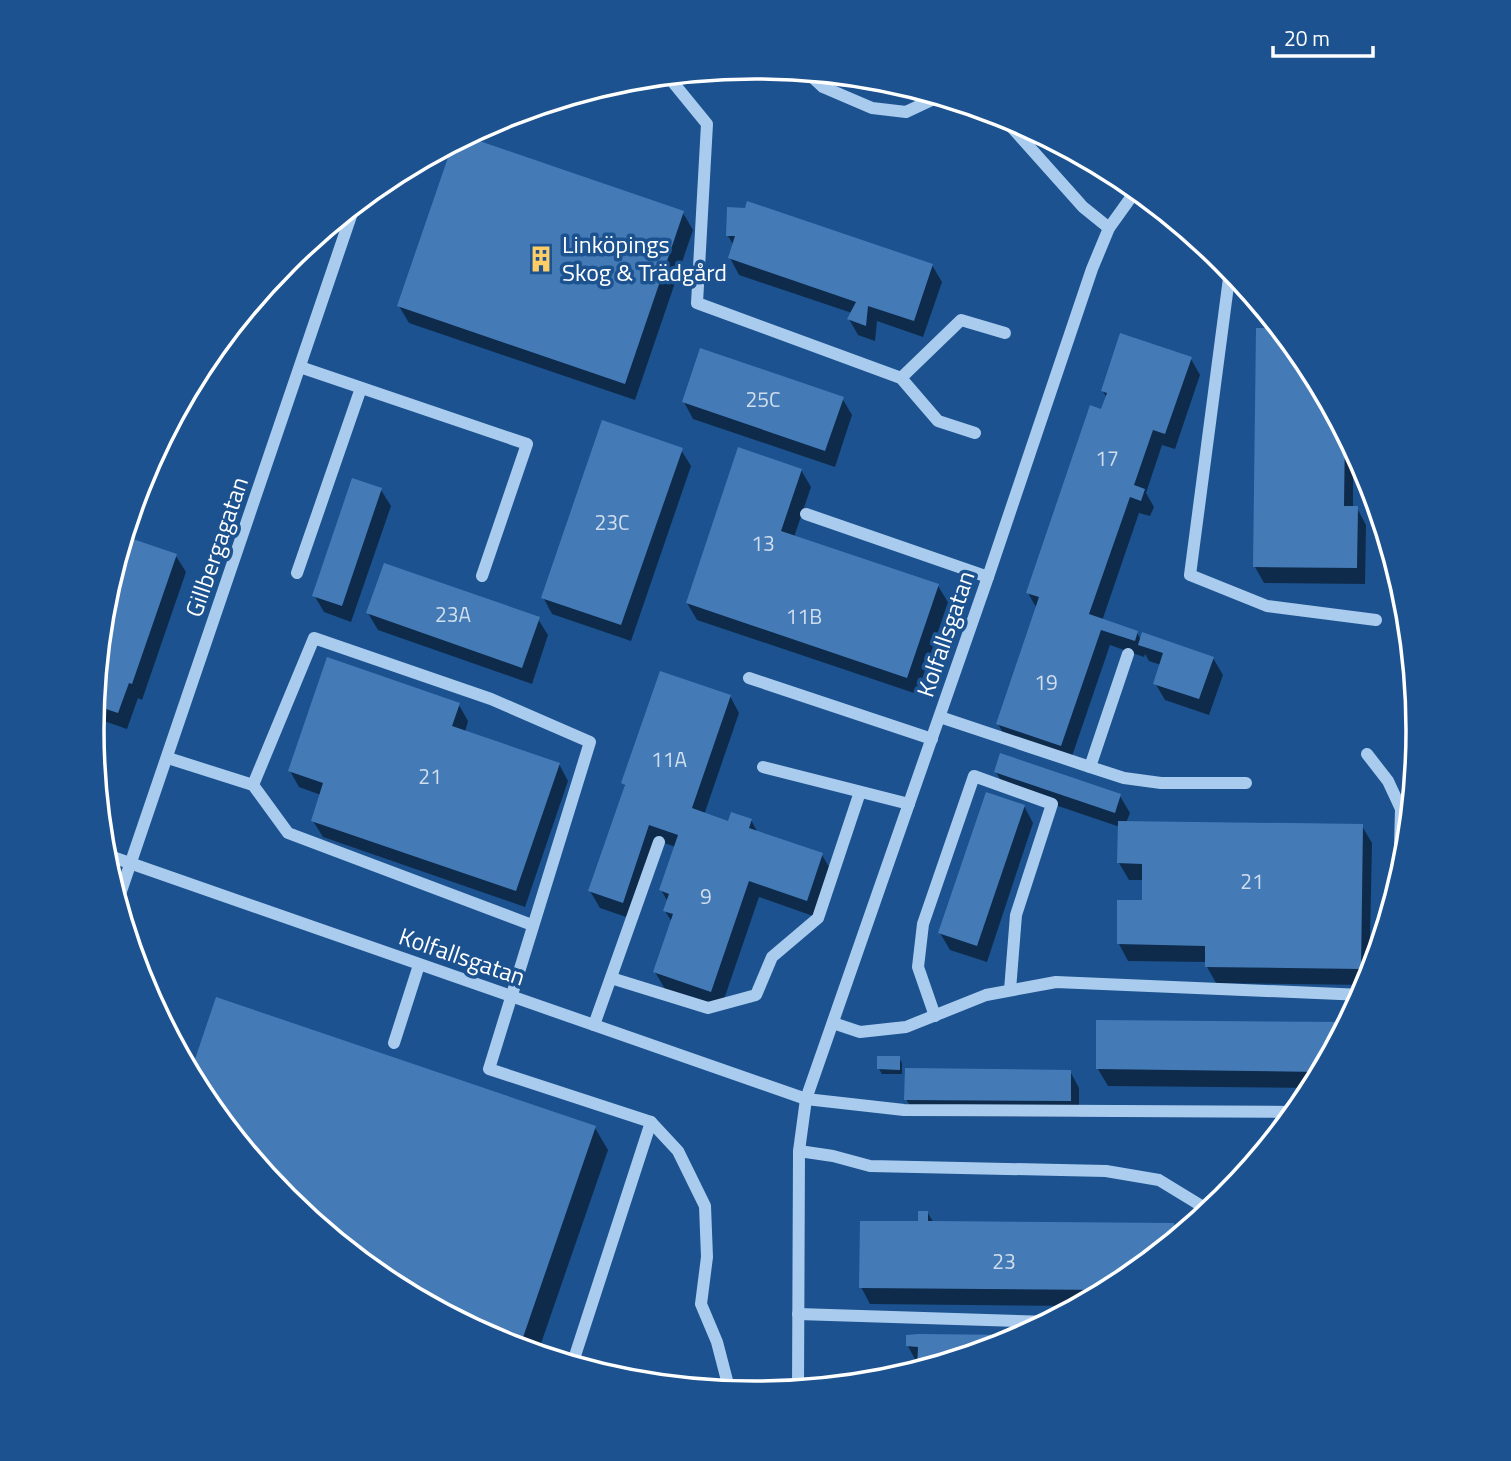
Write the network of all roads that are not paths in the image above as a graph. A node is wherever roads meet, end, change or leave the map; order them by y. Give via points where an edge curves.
1 (817, 82) edge
2 (674, 84) edge
3 (927, 102) edge
4 (1018, 134) edge
5 (1131, 198) edge
6 (349, 221) edge
7 (1109, 228) junction
8 (1228, 283) edge
9 (1005, 333) dead end
10 (300, 368) junction
11 (901, 378) junction
12 (361, 388) junction
13 (975, 433) dead end
14 (806, 514) dead end
15 (298, 573) dead end
16 (482, 576) dead end
17 (988, 577) junction
18 (1376, 620) dead end
19 (1128, 654) dead end
20 (750, 678) dead end
21 (940, 718) junction
22 (932, 739) junction
23 (1367, 754) dead end
24 (168, 758) junction
25 (763, 767) dead end
26 (1090, 767) junction
27 (1246, 783) dead end
28 (253, 785) junction
29 (860, 792) junction
30 (909, 804) junction
31 (1401, 824) edge
32 (659, 842) dead end
33 (116, 858) edge
34 (131, 864) junction
35 (123, 886) edge
36 (532, 925) junction
37 (419, 965) junction
38 (611, 978) junction
39 (1010, 990) junction
40 (1351, 995) edge
41 (510, 996) junction
42 (935, 1016) junction
43 (833, 1023) junction
44 (594, 1026) junction
45 (394, 1043) dead end
46 (806, 1099) junction
47 (1284, 1112) edge
48 (651, 1122) junction
49 (799, 1151) junction
50 (1201, 1206) edge
51 (798, 1314) junction
52 (1030, 1321) edge
53 (575, 1356) edge
54 (727, 1381) edge
55 (798, 1381) edge

1 - 3 street via 872,108 906,112
2 - 11 street via 707,124 697,303
4 - 7 street via 1083,207
5 - 7 street, Kolfallsgatan
6 - 10 street, Gillbergagatan
7 - 17 street, Kolfallsgatan
8 - 18 street via 1190,575 1267,606
9 - 11 street via 961,320
10 - 12 street
10 - 24 street, Gillbergagatan
11 - 13 street via 938,421
12 - 15 street
12 - 16 street via 527,444
14 - 17 street
17 - 21 street, Kolfallsgatan
19 - 26 street
20 - 22 street
21 - 22 street, Kolfallsgatan
21 - 26 street
22 - 30 street, Kolfallsgatan
23 - 31 street via 1388,781 1401,810
24 - 28 street
24 - 34 street, Gillbergagatan
25 - 29 street
26 - 27 street via 1161,783
28 - 36 street via 288,833
28 - 36 street via 314,638 491,699 590,743
29 - 30 street
29 - 38 street via 818,918 772,957 756,995 708,1008
30 - 43 street, Kolfallsgatan
32 - 38 street
33 - 34 street, Kolfallsgatan
34 - 35 street, Gillbergagatan
34 - 37 street, Kolfallsgatan
36 - 41 street
37 - 41 street, Kolfallsgatan
37 - 45 street
38 - 44 street
39 - 40 street via 1056,982
39 - 42 street
39 - 42 street via 1016,915 1052,804 974,776 923,924 918,967
41 - 44 street, Kolfallsgatan
41 - 48 street via 489,1069
42 - 43 street via 906,1027 860,1032
43 - 46 street, Kolfallsgatan
44 - 46 street, Kolfallsgatan
46 - 47 street via 904,1110
46 - 49 street, Kolfallsgatan
48 - 53 street
48 - 54 street via 678,1151 705,1206 707,1257 701,1304
49 - 50 street via 870,1166 1106,1171 1159,1180
49 - 51 street, Kolfallsgatan
51 - 52 street
51 - 55 street, Kolfallsgatan

